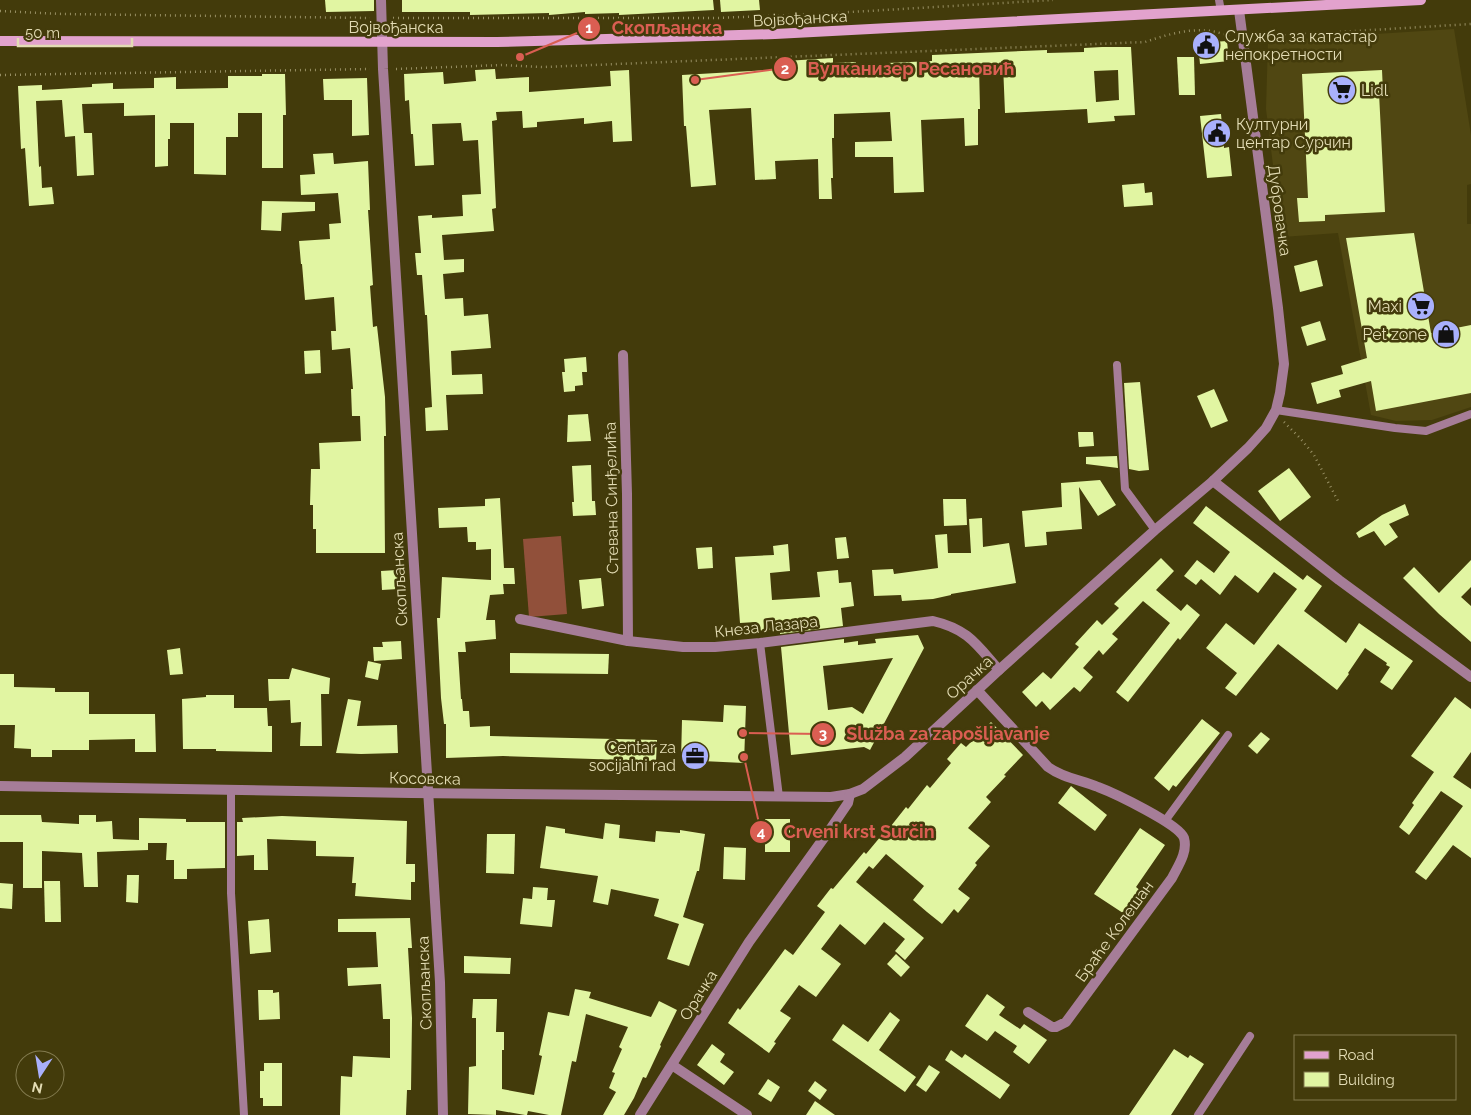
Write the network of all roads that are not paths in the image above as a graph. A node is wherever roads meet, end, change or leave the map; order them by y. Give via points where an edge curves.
1 (381, 0) edge
2 (1219, 0) edge
3 (1421, 0) edge
4 (1239, 10) junction
5 (1220, 11) junction
6 (0, 41) edge
7 (382, 41) junction
8 (623, 355) dead end
9 (1117, 365) dead end
10 (1275, 411) junction
11 (1471, 414) edge
12 (1212, 481) junction
13 (1155, 530) junction
14 (520, 619) dead end
15 (628, 641) junction
16 (760, 643) junction
17 (999, 670) junction
18 (1471, 676) edge
19 (978, 690) junction
20 (1228, 735) dead end
21 (0, 786) edge
22 (231, 790) junction
23 (428, 793) junction
24 (850, 794) junction
25 (779, 797) junction
26 (1164, 821) junction
27 (1028, 1012) dead end
28 (1250, 1036) dead end
29 (672, 1065) junction
30 (244, 1115) edge
31 (443, 1115) edge
32 (640, 1115) edge
33 (747, 1115) edge
34 (1198, 1115) edge

1 - 7 street, Скопљанска
2 - 5 lane
3 - 4 main road, Војвођанска
4 - 5 main road, Војвођанска
4 - 10 street, Дубровачка via 1284,364
5 - 7 main road, Војвођанска via 766,34 496,42
6 - 7 main road, Војвођанска
7 - 23 street, Скопљанска
8 - 15 street, Стевана Синђелића
9 - 13 lane via 1125,489
10 - 11 lane via 1419,430
10 - 12 street, Дубровачка via 1266,428
12 - 13 street, Орачка
12 - 18 street via 1339,580
13 - 17 street, Орачка
14 - 15 street, Кнеза Лазара
15 - 16 street, Кнеза Лазара via 683,647
16 - 17 street, Кнеза Лазара via 933,621 963,632
16 - 25 lane
17 - 19 street, Орачка
19 - 24 street, Орачка via 905,757 863,789
19 - 26 street, Браће Колешан via 1056,773 1098,787
20 - 26 lane
21 - 22 street, Косовска
22 - 23 street, Косовска
22 - 30 lane via 231,893
23 - 25 street, Косовска
23 - 31 street, Скопљанска via 440,982
24 - 25 street, Косовска
24 - 29 street, Орачка via 848,803 749,942
26 - 27 street, Браће Колешан via 1181,833 1185,846 1172,878 1066,1022 1052,1027
28 - 34 lane
29 - 32 street, Орачка
29 - 33 street

